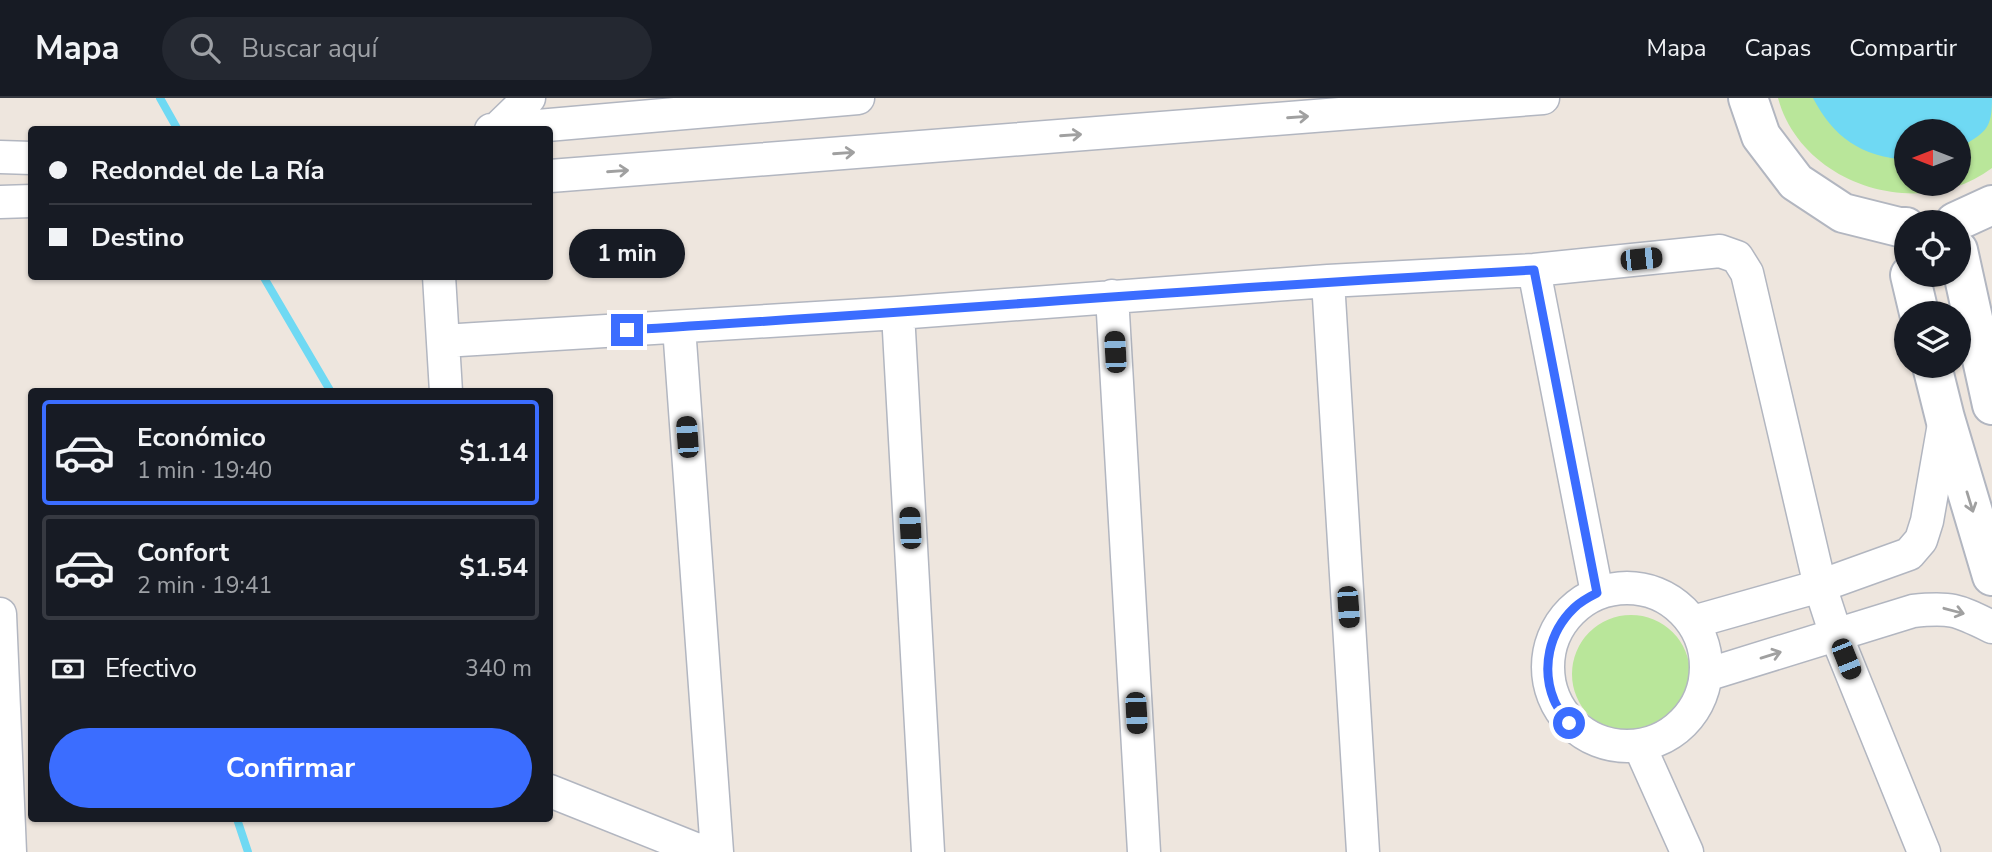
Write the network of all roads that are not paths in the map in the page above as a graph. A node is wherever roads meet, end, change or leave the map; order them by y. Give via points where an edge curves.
1 (529, 98) edge
2 (858, 98) edge
3 (1543, 98) edge
4 (1748, 98) edge
5 (704, 104) edge
6 (498, 126) edge
7 (520, 126) edge
8 (0, 157) edge
9 (28, 158) edge
10 (553, 176) edge
11 (28, 201) edge
12 (0, 202) edge
13 (1992, 205) edge
14 (1971, 215) edge
15 (1894, 233) edge
16 (1534, 270) junction
17 (439, 280) edge
18 (1328, 281) junction
19 (1966, 287) edge
20 (1112, 296) junction
21 (898, 313) junction
22 (679, 327) junction
23 (443, 341) junction
24 (1935, 378) edge
25 (446, 388) edge
26 (1992, 405) edge
27 (1945, 418) junction
28 (1992, 576) edge
29 (1820, 586) junction
30 (1597, 593) junction
31 (0, 614) edge
32 (1693, 622) junction
33 (1992, 627) edge
34 (1836, 635) junction
35 (1706, 675) junction
36 (1640, 747) junction
37 (553, 792) edge
38 (10, 852) edge
39 (703, 852) edge
40 (717, 852) edge
41 (928, 852) edge
42 (1144, 852) edge
43 (1363, 852) edge
44 (1686, 852) edge
45 (1924, 852) edge

1 - 6 street
2 - 5 street
10 -> 3 street
4 - 15 street via 1761,136 1796,182 1843,213
5 - 7 street
8 - 9 street
11 - 12 street
13 - 14 street
16 - 18 street
16 - 29 street via 1720,251 1737,257 1747,273
16 - 30 street
17 - 23 street
18 - 20 street
18 - 43 street
19 - 26 street
20 - 21 street
20 - 42 street
21 - 22 street
21 - 41 street
22 - 23 street
22 - 40 street
23 - 25 street
24 - 27 street
27 -> 28 street
27 - 29 street via 1921,540 1909,554
29 - 32 street
29 - 34 street
30 - 32 street via 1623,587 1650,590 1674,603
30 - 36 street via 1575,606 1559,626 1549,650 1548,677 1554,701 1569,723 1590,738 1614,747
31 - 38 street
32 - 35 street via 1704,648
34 -> 33 street via 1913,611 1945,607
35 -> 34 street
34 - 45 street
35 - 36 street via 1699,700 1685,722 1665,738
36 - 44 street
37 - 39 street

